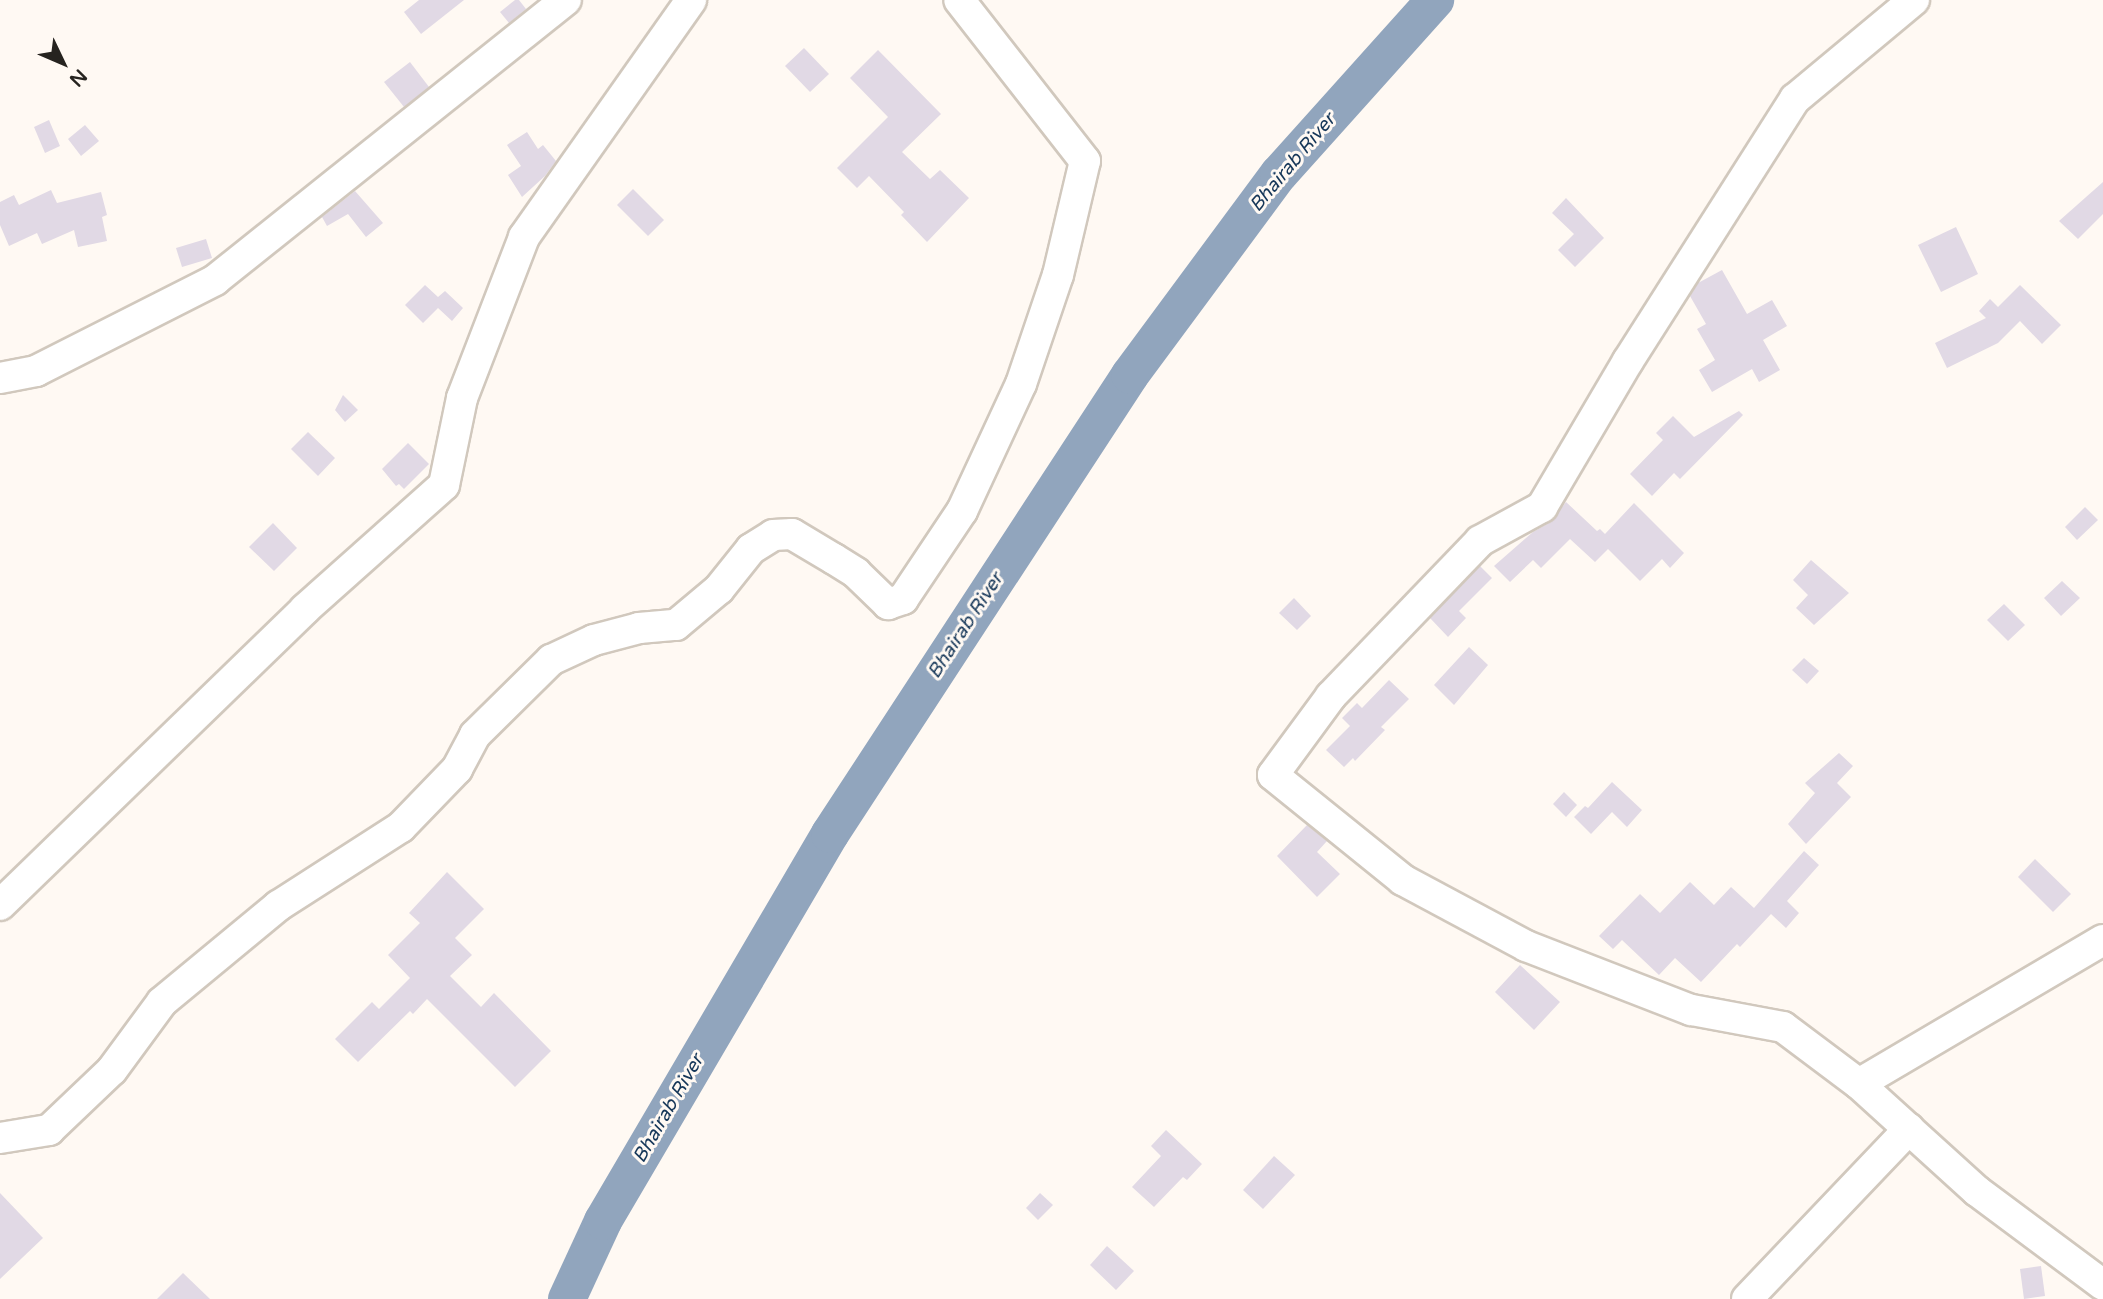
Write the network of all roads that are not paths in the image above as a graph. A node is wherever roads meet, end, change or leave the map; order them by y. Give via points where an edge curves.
1 (566, 0) edge
2 (691, 0) edge
3 (959, 0) edge
4 (1914, 0) edge
5 (0, 377) edge
6 (0, 905) edge
7 (2103, 940) edge
8 (1859, 1084) junction
9 (1909, 1129) junction
10 (0, 1138) edge
11 (2103, 1285) edge
12 (1747, 1299) edge

1 - 5 street via 215,279 36,371
2 - 6 street via 524,237 462,398 444,485 305,609
3 - 10 street via 1085,161 1058,275 1021,384 962,511 903,600 888,604 845,566 792,534 773,535 751,549 719,589 676,625 639,628 594,640 551,660 475,735 457,769 401,827 278,906 162,1002 112,1070 49,1130
4 - 8 street via 1796,99 1635,350 1542,507 1480,541 1331,696 1273,775 1403,880 1526,946 1691,1010 1783,1027
7 - 8 street
8 - 9 street
9 - 11 street via 1977,1191
9 - 12 street

